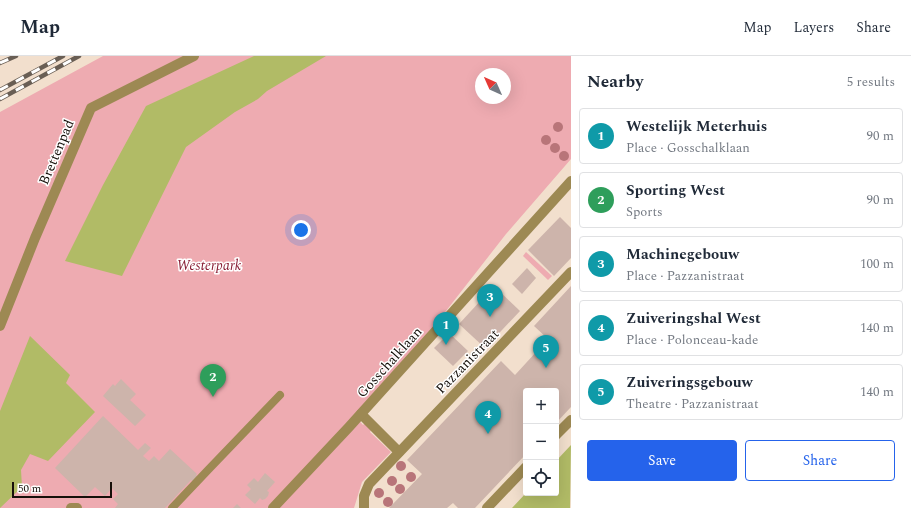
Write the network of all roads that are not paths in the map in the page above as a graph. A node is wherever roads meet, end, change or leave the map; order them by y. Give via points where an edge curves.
1 (194, 56) edge
2 (571, 181) edge
3 (571, 272) edge
4 (0, 326) edge
5 (280, 395) dead end
6 (360, 414) junction
7 (571, 420) edge
8 (559, 432) edge
9 (399, 452) junction
10 (523, 470) edge
11 (71, 508) edge
12 (77, 508) edge
13 (172, 508) edge
14 (274, 508) edge
15 (364, 508) edge
16 (487, 508) edge

1 - 4 street, Brettenpad via 91,108
2 - 6 street, Gosschalklaan
3 - 9 street, Pazzanistraat
5 - 13 lane
6 - 9 street
6 - 14 street, Gosschalklaan
7 - 8 street
9 - 15 street, Pazzanistraat via 369,484 364,496
10 - 16 street
11 - 12 street

